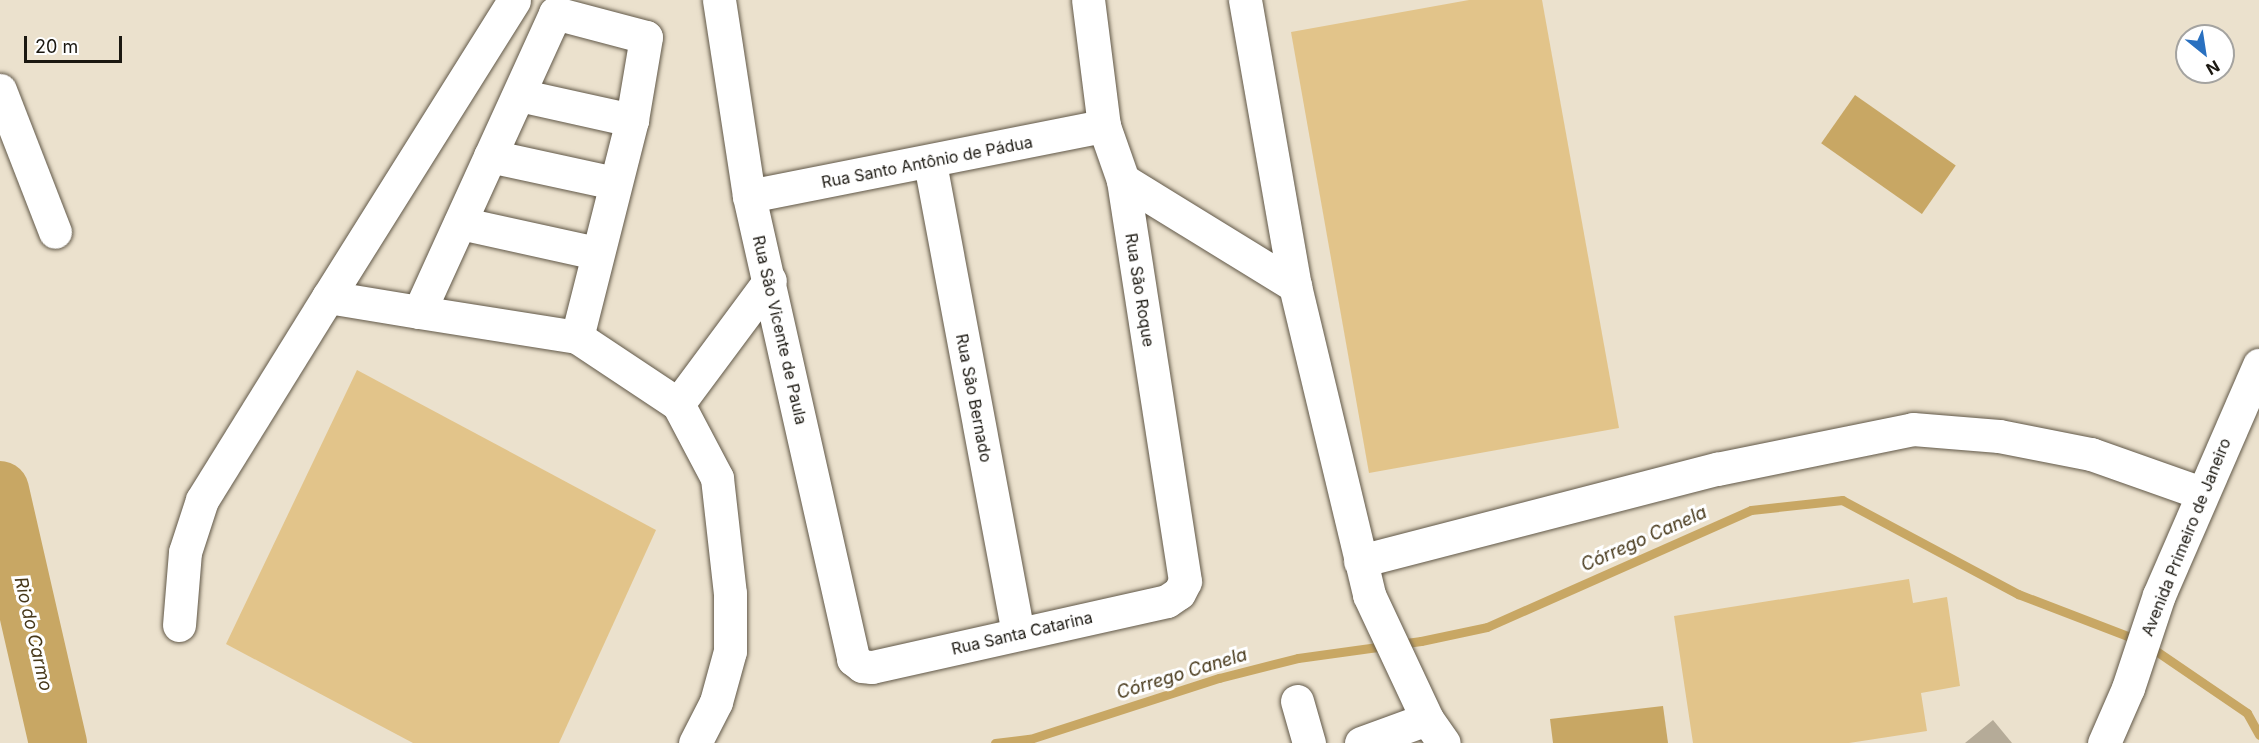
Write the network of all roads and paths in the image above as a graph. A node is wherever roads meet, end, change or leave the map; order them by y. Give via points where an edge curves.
1 (514, 0) edge
2 (719, 0) edge
3 (1088, 0) edge
4 (1245, 0) edge
5 (0, 90) edge
6 (519, 95) junction
7 (632, 120) junction
8 (1104, 126) junction
9 (490, 156) junction
10 (930, 163) junction
11 (1123, 180) junction
12 (615, 183) junction
13 (749, 196) junction
14 (460, 223) junction
15 (55, 232) dead end
16 (596, 253) junction
17 (770, 280) junction
18 (1295, 286) junction
19 (328, 297) junction
20 (419, 312) junction
21 (577, 337) junction
22 (2259, 365) edge
23 (678, 404) junction
24 (2201, 493) junction
25 (1360, 561) junction
26 (1185, 581) joint
27 (179, 624) dead end
28 (1018, 633) junction
29 (853, 659) joint
30 (1297, 701) dead end
31 (1435, 731) edge
32 (695, 743) edge
33 (1309, 743) edge
34 (1361, 743) edge
35 (2104, 743) edge

1 - 19 street
2 - 13 street, Rua São Vicente de Paula
3 - 8 street, Rua São Roque
4 - 18 street
5 - 15 street
6 - 7 street
6 - 7 street via 555,13 646,37
6 - 9 street
7 - 12 street
8 - 10 street, Rua Santo Antônio de Pádua
8 - 11 street, Rua São Roque
9 - 12 street
9 - 14 street
10 - 13 street, Rua Santo Antônio de Pádua
10 - 28 street, Rua São Bernado
11 - 18 street
11 - 26 street, Rua São Roque
12 - 16 street
13 - 17 street, Rua São Vicente de Paula
14 - 16 street
14 - 20 street
16 - 21 street
17 - 23 street
17 - 29 street, Rua São Vicente de Paula
18 - 25 street
19 - 20 street
19 - 27 street via 202,500 185,552
20 - 21 street
21 - 23 street
22 - 24 street, Avenida Primeiro de Janeiro
23 - 32 street via 717,478 730,592 730,651 716,702
24 - 25 street via 2091,454 1999,436 1913,429 1717,470
24 - 35 street, Avenida Primeiro de Janeiro
25 - 31 street via 1369,595
26 - 28 street, Rua Santa Catarina via 1179,593 1167,601
28 - 29 street, Rua Santa Catarina via 872,667
30 - 33 street
31 - 34 street

